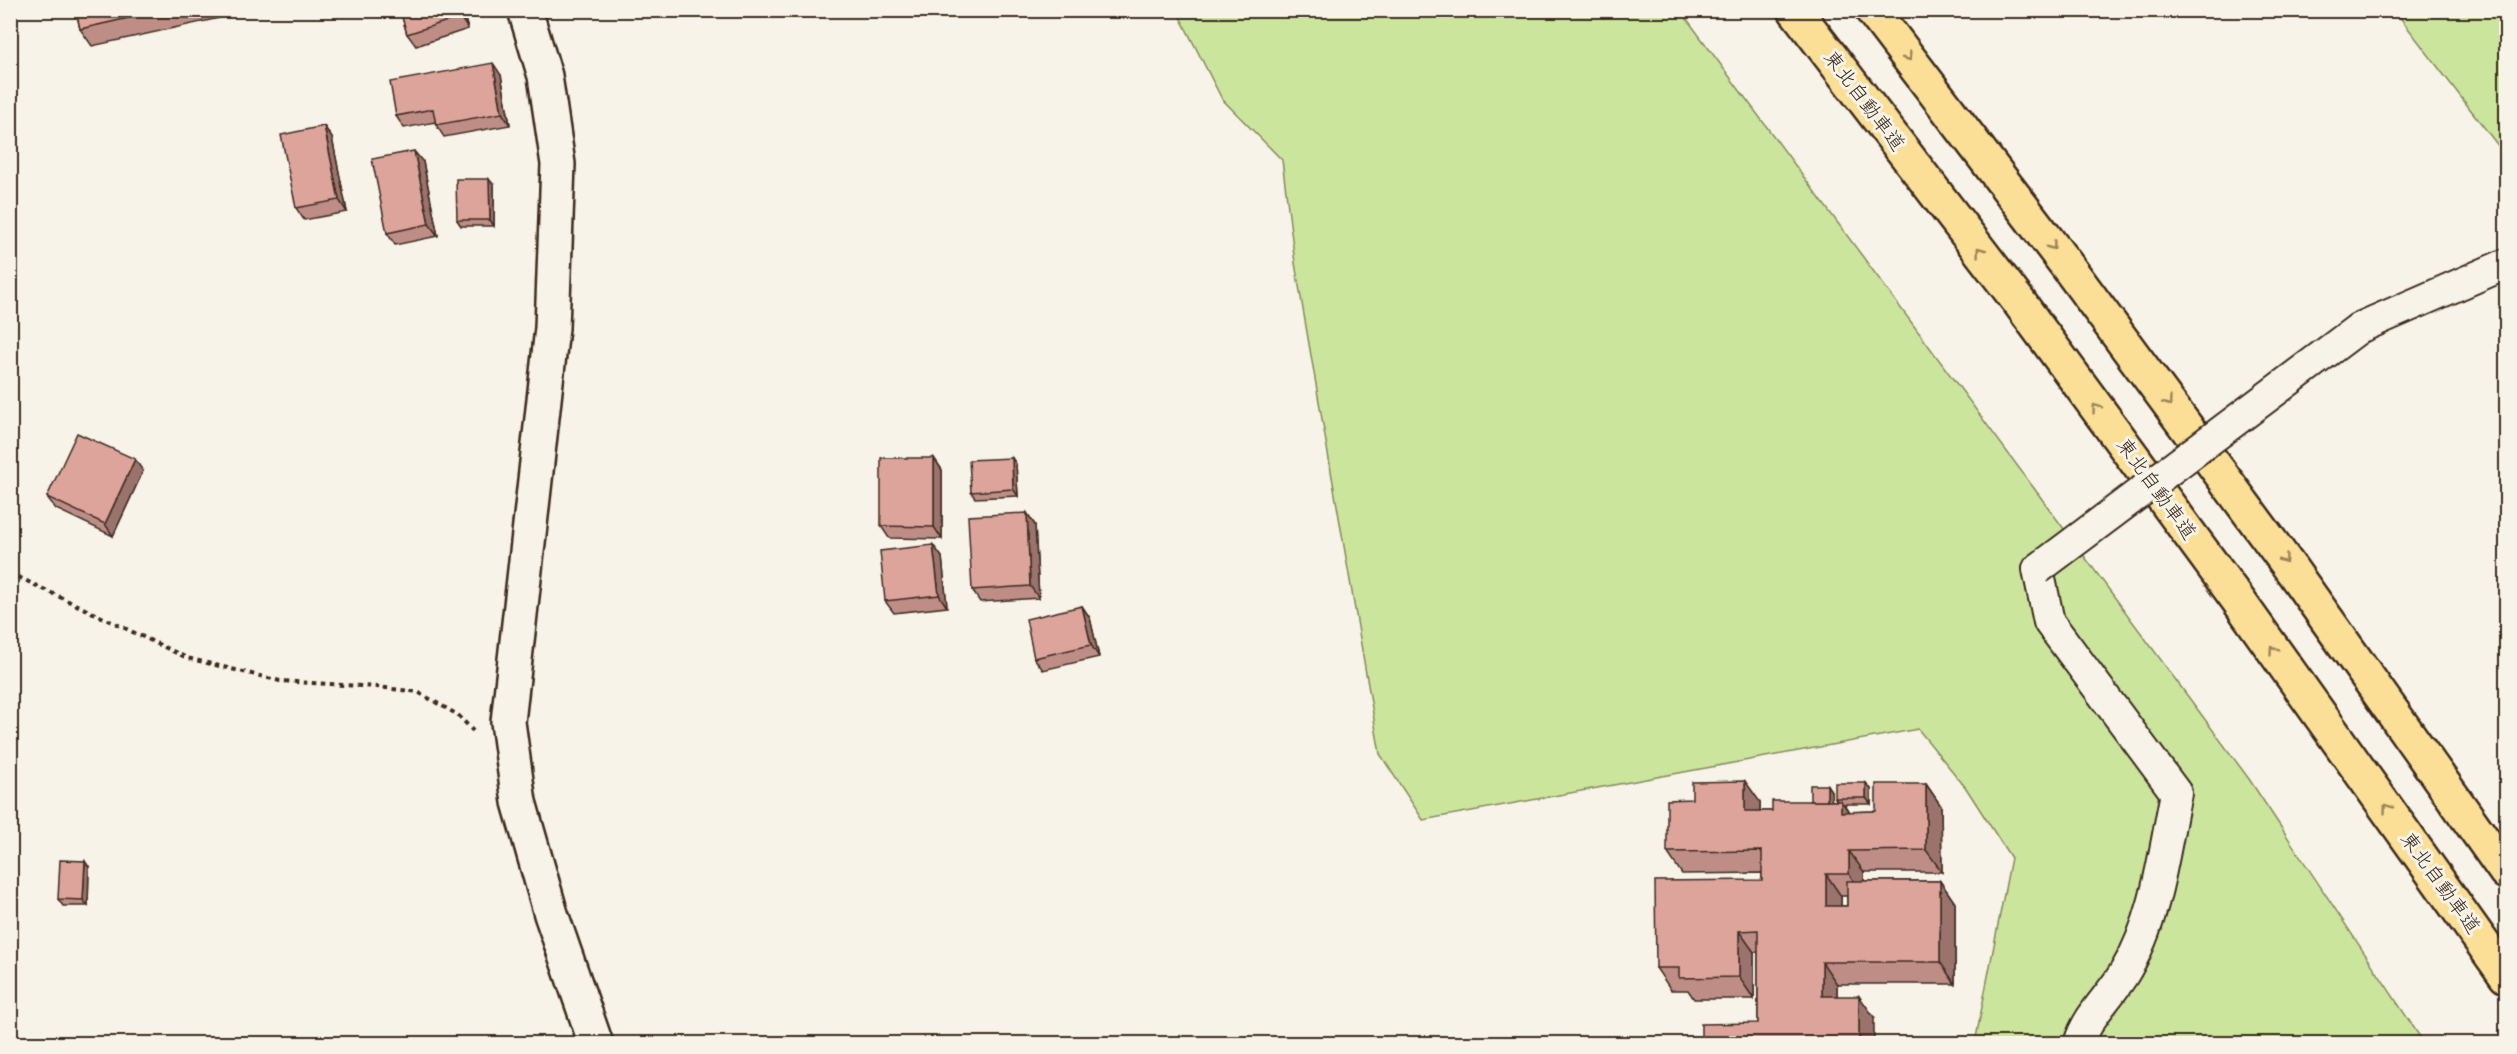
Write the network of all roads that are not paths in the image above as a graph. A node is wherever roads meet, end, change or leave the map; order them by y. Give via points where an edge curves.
1 (525, 10) edge
2 (1795, 10) edge
3 (1872, 10) edge
4 (2506, 264) edge
5 (2506, 872) edge
6 (2506, 975) edge
7 (596, 1044) edge
8 (2079, 1044) edge

1 - 7 street via 545,76 558,164 552,328 508,722 519,802 551,914
6 -> 2 highway, 東北自動車道 via 2019,302
3 -> 5 highway via 2291,569
4 - 8 street, bridge via 2359,328 2038,569 2049,622 2176,793 2146,924 2126,970 2084,1027

